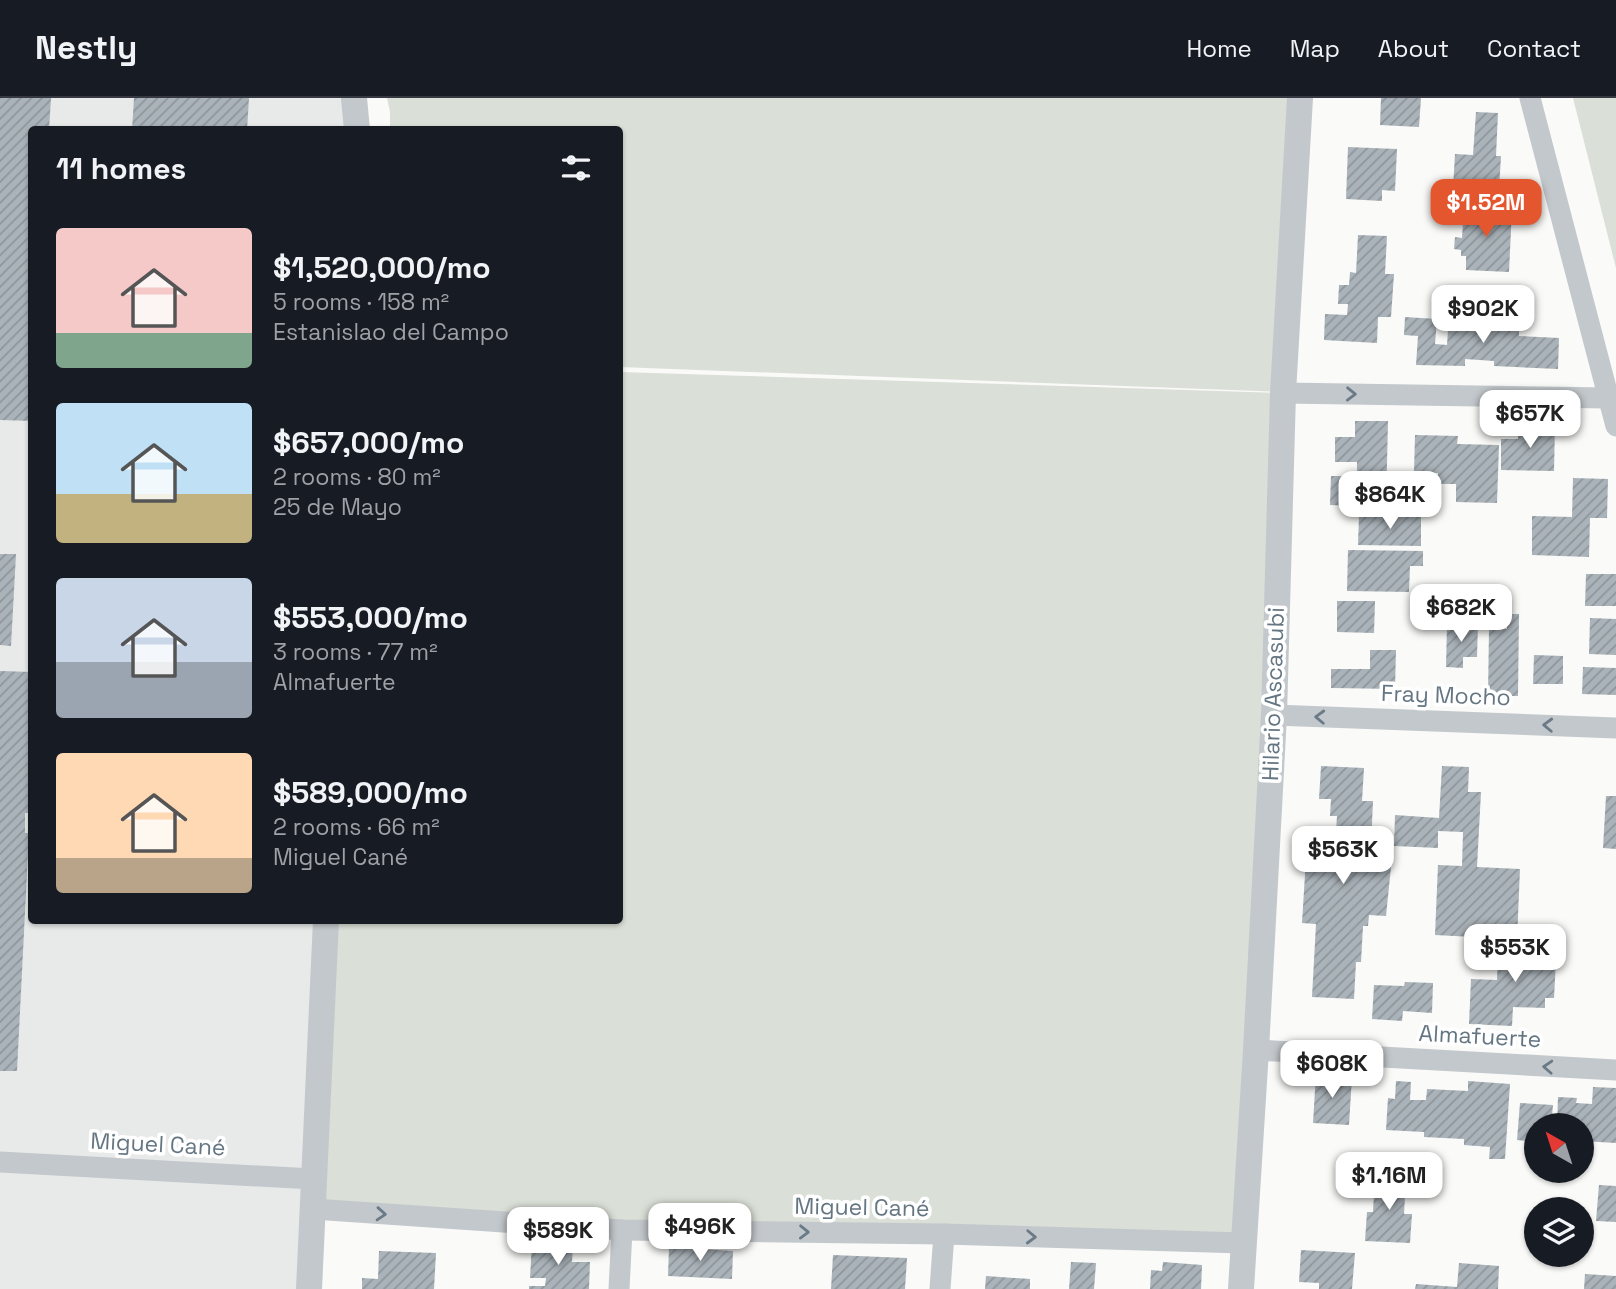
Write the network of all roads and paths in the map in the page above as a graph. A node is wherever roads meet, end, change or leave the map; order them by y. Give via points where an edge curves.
1 (354, 98) edge
2 (1300, 98) edge
3 (1530, 98) edge
4 (357, 126) edge
5 (1283, 393) junction
6 (1608, 398) junction
7 (1616, 426) edge
8 (1274, 715) junction
9 (1616, 728) edge
10 (326, 924) edge
11 (1256, 1050) junction
12 (1616, 1070) edge
13 (0, 1161) edge
14 (313, 1179) junction
15 (313, 1209) junction
16 (622, 1230) junction
17 (944, 1234) junction
18 (1243, 1243) junction
19 (309, 1289) edge
20 (619, 1289) edge
21 (940, 1289) edge
22 (1241, 1289) edge

1 - 4 street
2 - 5 street, Hilario Ascasubi
3 - 6 street
5 -> 6 street
5 - 8 street, Hilario Ascasubi
6 - 7 street
9 -> 8 street, Fray Mocho
8 - 11 street, Hilario Ascasubi
10 - 14 street
12 -> 11 street, Almafuerte
11 - 18 street, Hilario Ascasubi
13 - 14 street, Miguel Cané
14 - 15 street
15 -> 16 street, Miguel Cané
15 - 19 street
16 -> 17 street, Miguel Cané
16 - 20 street
17 -> 18 street, Miguel Cané
17 - 21 street
18 - 22 street, Hilario Ascasubi

